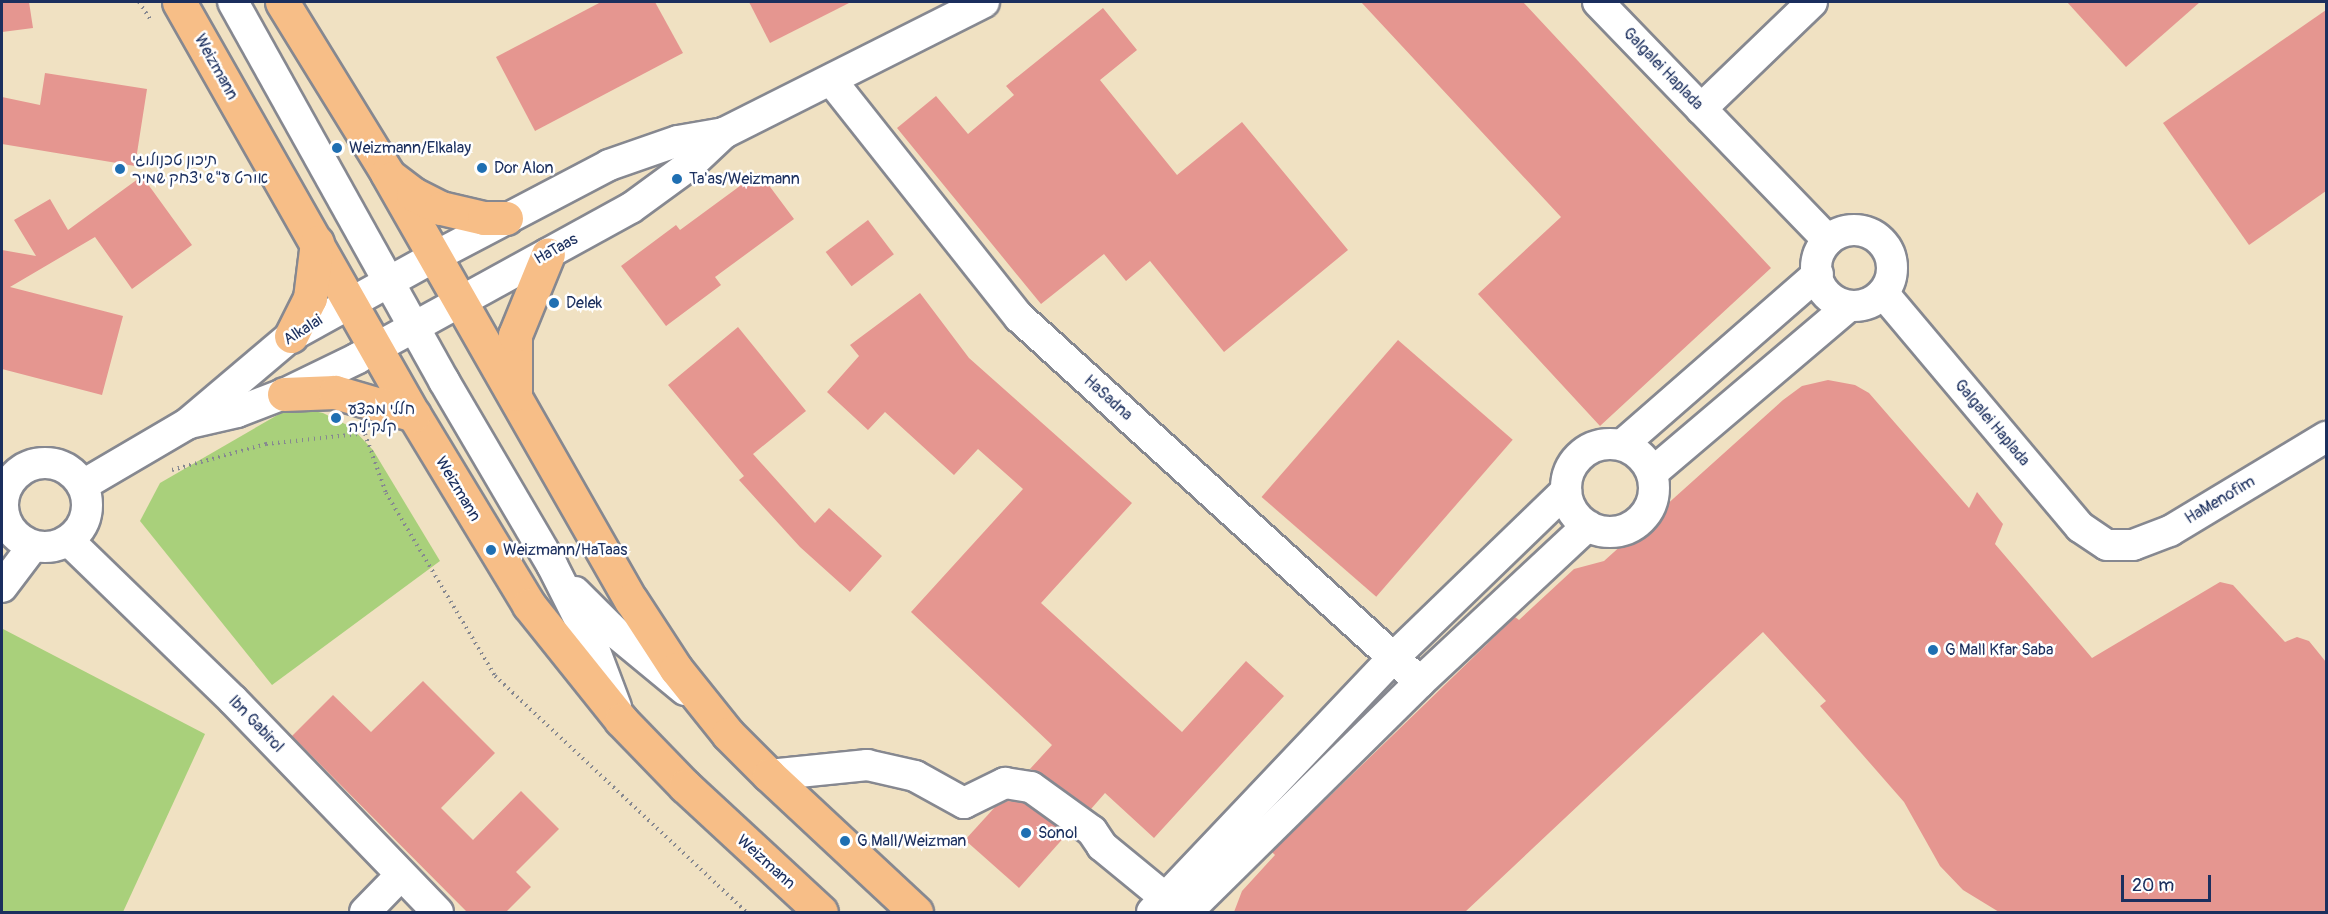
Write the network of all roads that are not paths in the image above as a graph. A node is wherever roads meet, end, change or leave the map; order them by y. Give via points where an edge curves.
1 (179, 2) edge
2 (224, 2) edge
3 (233, 2) edge
4 (282, 2) edge
5 (984, 2) edge
6 (1598, 2) edge
7 (1812, 2) edge
8 (273, 74) junction
9 (831, 80) junction
10 (1701, 109) junction
11 (724, 133) junction
12 (387, 173) junction
13 (506, 218) junction
14 (1828, 240) junction
15 (317, 242) junction
16 (548, 254) junction
17 (434, 257) junction
18 (1818, 274) junction
19 (388, 281) junction
20 (1882, 294) junction
21 (351, 302) junction
22 (460, 302) junction
23 (1849, 306) junction
24 (414, 328) junction
25 (291, 336) junction
26 (377, 348) junction
27 (284, 394) junction
28 (516, 401) junction
29 (414, 415) junction
30 (187, 424) junction
31 (2326, 437) edge
32 (1622, 445) junction
33 (1652, 473) junction
34 (83, 486) junction
35 (1566, 491) junction
36 (4, 523) edge
37 (1587, 526) junction
38 (69, 541) junction
39 (2107, 545) joint
40 (33, 546) junction
41 (552, 565) junction
42 (2, 587) edge
43 (1395, 656) junction
44 (1420, 682) junction
45 (699, 701) junction
46 (621, 720) junction
47 (769, 776) junction
48 (400, 876) junction
49 (1168, 909) edge
50 (365, 912) edge
51 (438, 912) edge
52 (821, 912) edge
53 (916, 912) edge

1 - 15 main road, Weizmann
2 - 8 street
3 - 8 street
4 - 12 main road
5 - 9 street, HaTaas
6 - 10 street, Galgalei Haplada
7 - 10 street
8 - 19 street
9 - 11 street, HaTaas
9 - 43 street, HaSadna via 1019,317
10 - 14 street, Galgalei Haplada
11 - 13 street, HaTaas via 644,151
11 - 16 street, HaTaas via 657,192
12 - 13 main road via 413,194 441,208 484,218
12 - 17 main road
13 - 17 street, HaTaas
14 - 18 street via 1817,261
14 - 20 street via 1851,230 1864,231 1885,246 1892,270
15 - 21 main road, Weizmann
15 - 25 main road via 310,298
16 - 22 street, HaTaas
16 - 28 main road via 515,335
17 - 19 street, Alkalai
17 - 22 main road
18 - 23 street via 1827,295
18 - 32 street
19 - 21 street, Alkalai
19 - 24 street
20 - 23 street via 1872,302
20 - 39 street, Galgalei Haplada via 2080,527
21 - 25 street, Alkalai
21 - 26 main road, Weizmann
22 - 24 street, HaTaas
22 - 28 main road
23 - 33 street
24 - 26 street, HaTaas
24 - 41 street
25 - 30 street, Alkalai
26 - 27 street, Alkalai
26 - 29 main road, Weizmann
27 - 29 main road via 335,392
27 - 30 street, Alkalai via 237,412
28 - 45 main road via 631,600
29 - 46 main road, Weizmann via 529,605
30 - 34 street, Alkalai
31 - 39 street, HaMenofim via 2170,531 2133,545
32 - 33 street via 1646,461
32 - 35 street via 1608,444 1582,454 1567,477
33 - 37 street via 1653,501 1637,523 1612,532
34 - 36 street via 61,466 46,462 25,467 6,487
34 - 38 street via 88,513
35 - 37 street via 1569,505
35 - 43 street
36 - 40 street
37 - 44 street
38 - 40 street via 48,548
38 - 48 street, Ibn Gabirol via 233,700
40 - 42 street
41 - 45 street via 617,634
41 - 46 street via 593,646
43 - 44 street, HaSadna
43 - 49 street
44 - 49 street
45 - 47 main road
46 - 52 main road, Weizmann via 685,786
47 - 49 street via 867,765 915,776 964,803 1005,783 1030,788 1092,831 1102,846
47 - 53 main road
48 - 50 street
48 - 51 street, Ibn Gabirol

